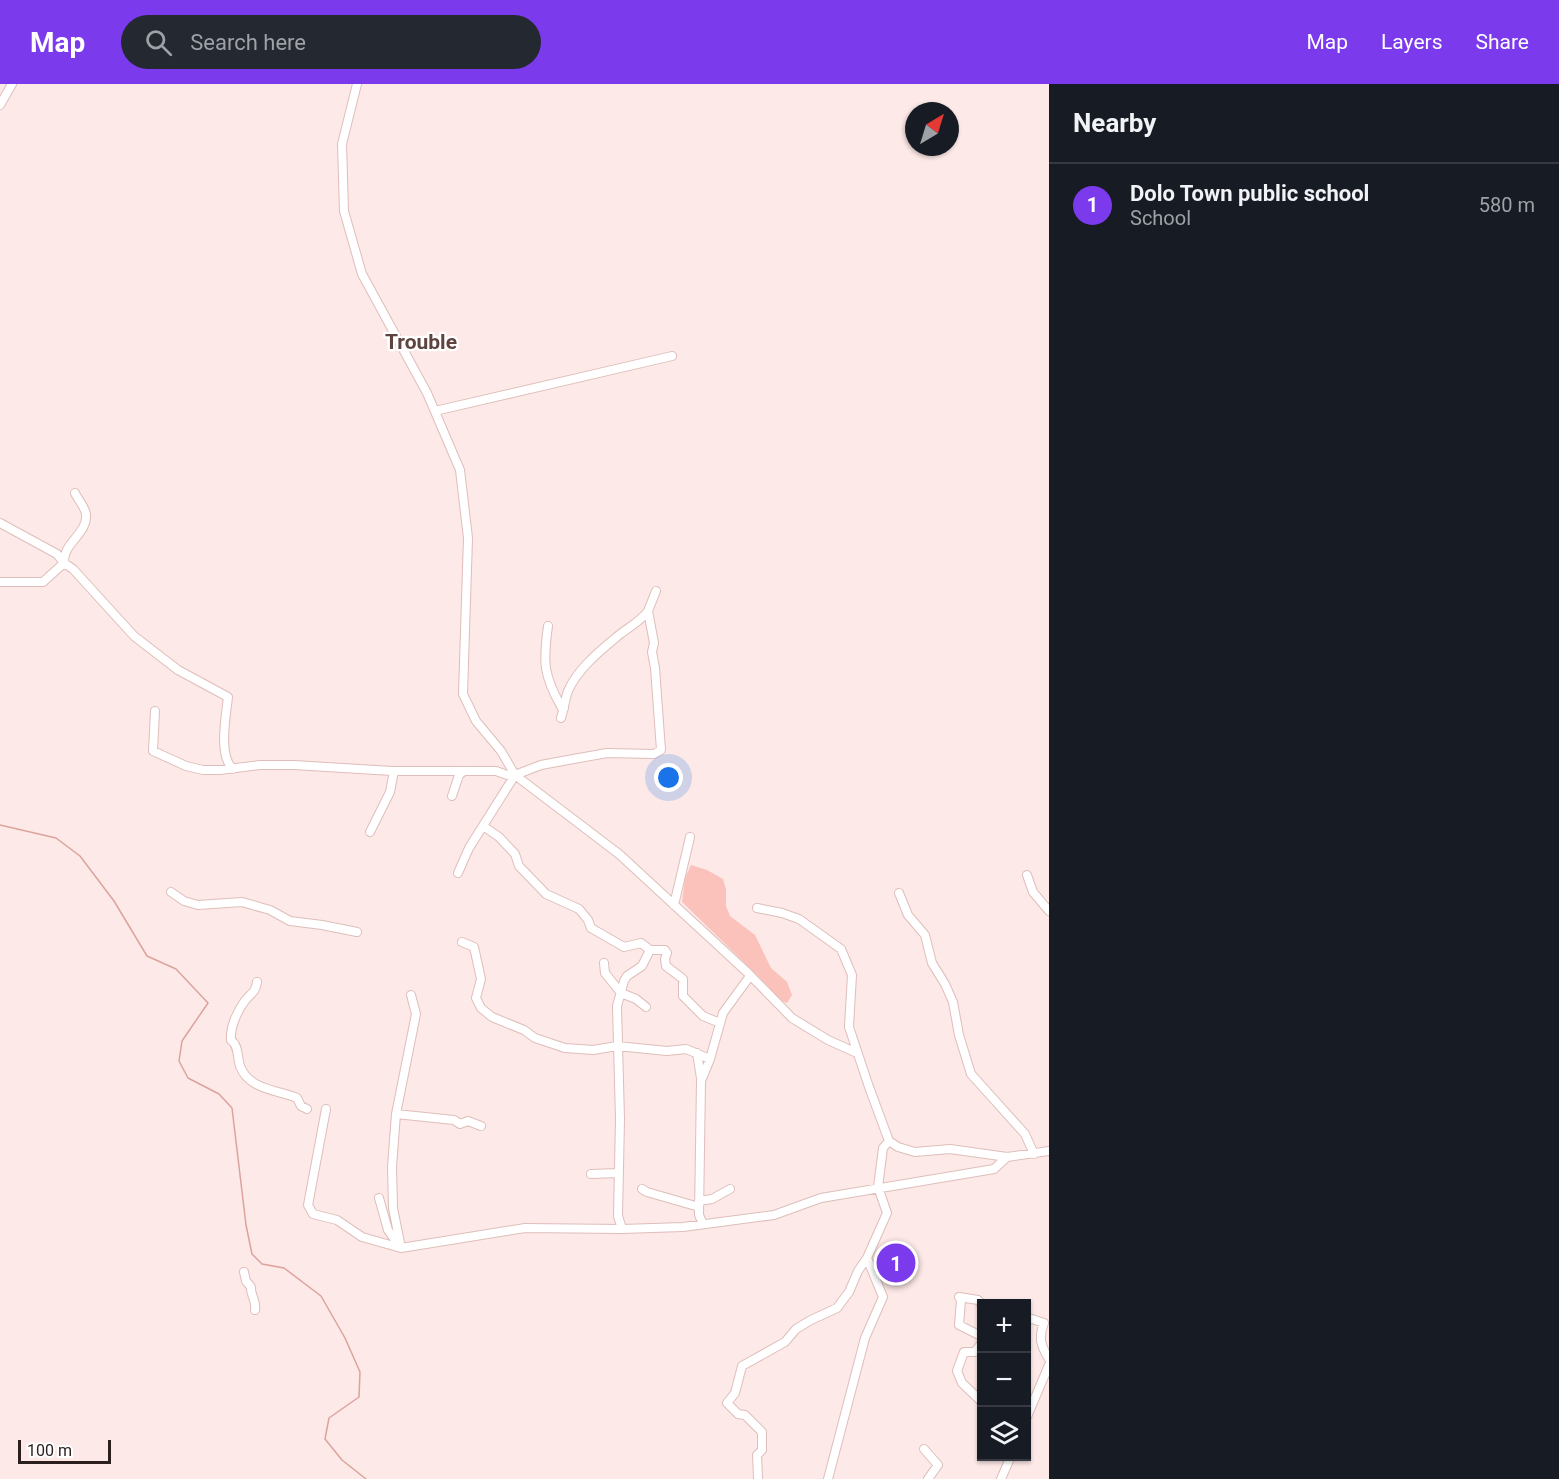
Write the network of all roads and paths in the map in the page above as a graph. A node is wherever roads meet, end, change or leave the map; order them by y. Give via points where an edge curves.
1 (12, 84) edge
2 (357, 84) edge
3 (0, 105) edge
4 (672, 356) dead end
5 (435, 411) junction
6 (75, 493) dead end
7 (0, 523) edge
8 (64, 563) junction
9 (1, 582) edge
10 (656, 591) dead end
11 (648, 611) junction
12 (548, 626) dead end
13 (564, 708) junction
14 (155, 711) dead end
15 (561, 718) dead end
16 (233, 769) junction
17 (394, 771) junction
18 (464, 771) junction
19 (514, 776) junction
20 (452, 796) dead end
21 (483, 825) junction
22 (370, 831) dead end
23 (690, 837) dead end
24 (458, 873) dead end
25 (1027, 875) dead end
26 (171, 892) dead end
27 (899, 893) dead end
28 (674, 905) junction
29 (757, 908) dead end
30 (1049, 911) edge
31 (357, 932) dead end
32 (462, 942) dead end
33 (650, 950) junction
34 (604, 963) dead end
35 (750, 976) junction
36 (257, 982) dead end
37 (621, 993) junction
38 (411, 995) dead end
39 (646, 1007) dead end
40 (720, 1023) junction
41 (618, 1046) junction
42 (697, 1053) junction
43 (857, 1053) junction
44 (710, 1059) junction
45 (701, 1081) junction
46 (307, 1109) dead end
47 (326, 1109) dead end
48 (396, 1114) junction
49 (481, 1126) dead end
50 (889, 1140) junction
51 (1049, 1151) edge
52 (1034, 1154) junction
53 (1008, 1157) junction
54 (591, 1173) dead end
55 (619, 1173) junction
56 (878, 1187) junction
57 (730, 1188) dead end
58 (642, 1189) dead end
59 (378, 1198) dead end
60 (699, 1204) junction
61 (703, 1224) junction
62 (622, 1229) junction
63 (401, 1248) junction
64 (867, 1258) junction
65 (244, 1272) dead end
66 (977, 1300) edge
67 (255, 1310) dead end
68 (1031, 1319) edge
69 (977, 1334) edge
70 (977, 1349) edge
71 (1049, 1359) edge
72 (1049, 1365) edge
73 (977, 1397) edge
74 (1031, 1400) edge
75 (924, 1449) dead end
76 (1009, 1461) edge
77 (758, 1478) dead end
78 (828, 1479) edge
79 (928, 1479) edge
80 (1001, 1479) edge

1 - 3 street
2 - 5 street via 342,144 344,211 362,274
4 - 5 street
5 - 19 street via 460,470 468,538 463,694 476,721 501,751
6 - 8 street via 87,513 86,520 70,544
7 - 8 street via 57,554
8 - 9 street via 43,582
8 - 16 street via 134,636 178,670 228,698 224,748 228,765
10 - 11 street
11 - 13 street via 586,666 568,691
11 - 19 street via 661,750 654,754 608,753 568,760
12 - 13 street via 545,670
13 - 15 street
14 - 16 street via 153,751 203,770
16 - 17 street via 294,765
17 - 18 street
17 - 22 street via 390,792
18 - 19 street via 495,771
18 - 20 street
19 - 21 street
19 - 28 street via 619,854
21 - 24 street
21 - 33 street via 500,837 515,854 519,866 546,894 579,909 591,928 624,946 641,943
23 - 28 street
25 - 30 street via 1033,891
26 - 31 street via 198,905 242,902 290,921
27 - 52 street via 908,915 925,935 932,963 953,1002 971,1074 1025,1134
28 - 35 street
29 - 43 street via 799,919 841,949 852,975 849,1027
32 - 41 street via 474,947 481,979 476,998 492,1017 565,1048 593,1050
33 - 37 street via 642,966 627,976
33 - 40 street via 665,950 666,966 683,979 683,996 703,1016
34 - 37 street via 605,973
35 - 40 street
35 - 43 street via 792,1018
36 - 46 street via 255,992 243,1003 231,1029 240,1067 260,1088 297,1098
37 - 39 street
37 - 41 street via 617,1006
38 - 48 street via 416,1014
40 - 44 street
41 - 42 street via 686,1049
41 - 55 street
42 - 44 street
42 - 45 street
43 - 50 street
44 - 45 street
45 - 60 street
47 - 63 street via 308,1205 313,1214 337,1220 362,1237
48 - 49 street via 454,1120 460,1124 468,1121
48 - 63 street via 393,1208
50 - 53 street via 915,1152 950,1149
50 - 56 street via 883,1148
51 - 52 street
52 - 53 street
53 - 56 street via 994,1169
54 - 55 street
55 - 62 street via 618,1216
56 - 61 street via 821,1198 774,1215
56 - 64 street via 887,1213
57 - 60 street via 723,1195
58 - 60 street
59 - 63 street via 387,1230
60 - 61 street
61 - 62 street
62 - 63 street via 525,1228
64 - 77 street via 837,1308 804,1324 785,1342 742,1366 735,1393 726,1403 762,1432
64 - 78 street via 883,1297 865,1338
65 - 67 street
66 - 69 street via 959,1297 959,1325
68 - 71 street via 1044,1323 1039,1336
70 - 73 street via 964,1352 957,1371 962,1383
72 - 74 street
75 - 79 street via 938,1465
76 - 80 street

